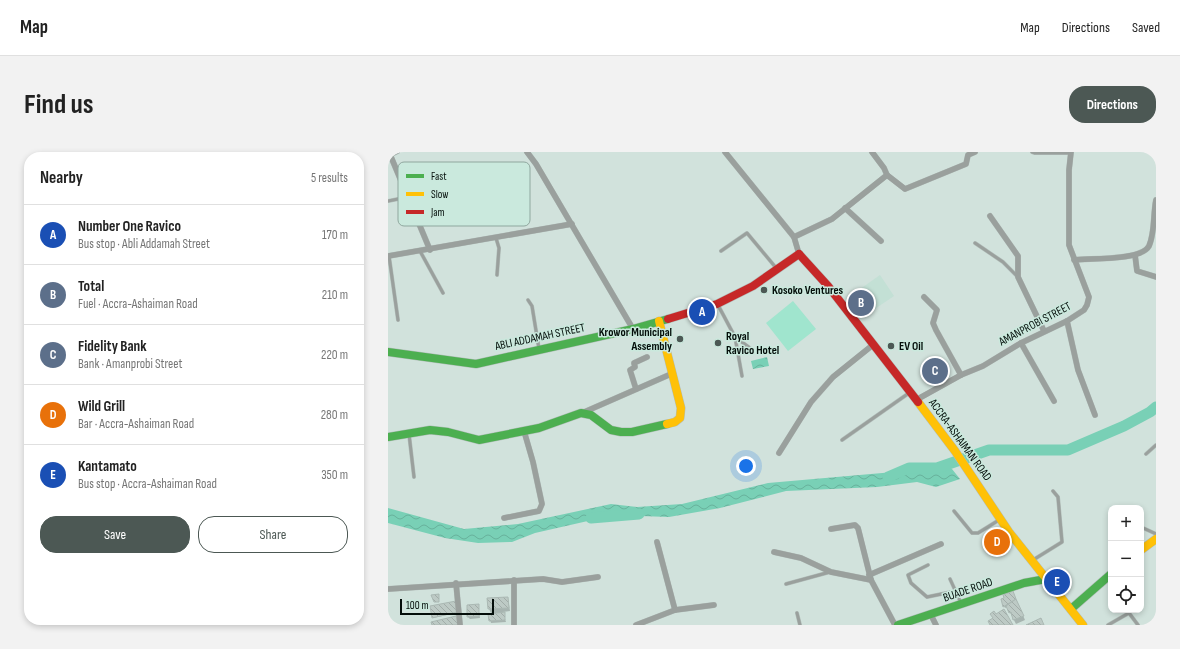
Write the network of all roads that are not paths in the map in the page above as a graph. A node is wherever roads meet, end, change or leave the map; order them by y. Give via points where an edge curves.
1 (398, 152) edge
2 (527, 152) edge
3 (725, 152) edge
4 (975, 152) edge
5 (1032, 152) edge
6 (1071, 153) edge
7 (390, 154) edge
8 (874, 154) edge
9 (391, 163) edge
10 (887, 175) junction
11 (398, 177) edge
12 (398, 199) edge
13 (1156, 200) edge
14 (388, 201) edge
15 (845, 208) junction
16 (990, 216) dead end
17 (572, 224) junction
18 (420, 226) edge
19 (794, 237) junction
20 (496, 238) junction
21 (881, 242) dead end
22 (975, 243) dead end
23 (430, 250) junction
24 (420, 251) junction
25 (721, 251) dead end
26 (799, 254) junction
27 (1135, 255) junction
28 (388, 256) edge
29 (1074, 260) junction
30 (777, 269) junction
31 (497, 275) dead end
32 (1018, 277) junction
33 (1156, 277) edge
34 (443, 292) dead end
35 (924, 297) dead end
36 (528, 300) dead end
37 (717, 304) junction
38 (398, 320) dead end
39 (659, 321) junction
40 (1067, 321) junction
41 (634, 329) junction
42 (1044, 331) junction
43 (735, 337) junction
44 (874, 344) junction
45 (1021, 344) junction
46 (750, 348) dead end
47 (540, 350) junction
48 (388, 352) edge
49 (647, 357) dead end
50 (671, 374) junction
51 (961, 375) junction
52 (742, 376) dead end
53 (636, 389) junction
54 (910, 393) junction
55 (916, 400) junction
56 (1054, 402) dead end
57 (581, 413) junction
58 (1095, 415) dead end
59 (524, 431) junction
60 (409, 434) junction
61 (388, 437) edge
62 (842, 440) dead end
63 (1156, 445) edge
64 (779, 453) dead end
65 (1146, 454) dead end
66 (414, 477) dead end
67 (1053, 491) dead end
68 (954, 511) dead end
69 (504, 518) dead end
70 (1001, 520) junction
71 (1144, 528) edge
72 (832, 529) dead end
73 (1156, 534) edge
74 (1156, 539) edge
75 (656, 542) dead end
76 (941, 544) dead end
77 (1144, 548) edge
78 (774, 552) dead end
79 (1032, 561) junction
80 (928, 565) dead end
81 (831, 572) junction
82 (598, 577) dead end
83 (1108, 577) edge
84 (870, 578) junction
85 (950, 579) dead end
86 (1046, 579) junction
87 (514, 580) junction
88 (456, 583) junction
89 (786, 584) dead end
90 (388, 589) edge
91 (956, 591) junction
92 (714, 605) dead end
93 (962, 605) junction
94 (1071, 609) junction
95 (675, 610) junction
96 (797, 613) dead end
97 (931, 616) junction
98 (460, 625) edge
99 (514, 625) edge
100 (636, 625) edge
101 (800, 625) edge
102 (895, 625) edge
103 (898, 625) edge
104 (936, 625) edge
105 (1083, 625) edge
106 (1108, 625) edge
107 (1138, 625) edge

1 - 7 lane
2 - 17 street
3 - 19 street
4 - 10 street via 968,155 966,164 905,189
5 - 6 lane
6 - 29 street, AMANPROBI STREET via 1069,245
7 - 9 street
8 - 10 street
9 - 11 street
10 - 15 street
12 - 14 lane
13 - 27 street via 1148,247
15 - 19 street via 832,219
15 - 21 street
16 - 32 street via 1018,256
17 - 20 street
17 - 41 street
18 - 23 street
19 - 26 street
20 - 23 street
20 - 31 lane via 499,248
22 - 32 lane via 1003,262
23 - 24 street
24 - 28 street
24 - 34 lane
25 - 30 lane via 747,233
26 - 30 street, ABLI ADDAMAH STREET
26 - 44 street, ACCRA-ASHAIMAN ROAD
27 - 29 street
27 - 33 street via 1137,271
28 - 38 lane
29 - 40 street, AMANPROBI STREET via 1089,302 1084,310
30 - 37 street, ABLI ADDAMAH STREET via 753,286
32 - 42 street
35 - 51 street via 937,310 934,327
36 - 47 lane via 532,306
37 - 39 street, ABLI ADDAMAH STREET
37 - 43 lane
39 - 41 street, ABLI ADDAMAH STREET
39 - 50 street
40 - 42 street, AMANPROBI STREET
40 - 58 street via 1078,370
41 - 47 street, ABLI ADDAMAH STREET
42 - 45 street, AMANPROBI STREET
43 - 46 lane
43 - 52 lane
44 - 54 street, ACCRA-ASHAIMAN ROAD
44 - 64 street via 833,377 816,397
45 - 51 street, AMANPROBI STREET via 984,366
45 - 56 street
47 - 48 street, ABLI ADDAMAH STREET via 476,364
49 - 53 street via 634,363 635,367 630,370
50 - 53 street
50 - 57 street via 681,408 680,418 675,422 632,432 621,432 611,430 591,415
51 - 55 street, AMANPROBI STREET
53 - 57 street
54 - 55 street, ACCRA-ASHAIMAN ROAD
54 - 62 lane
55 - 70 street, ACCRA-ASHAIMAN ROAD via 973,476
57 - 59 street
59 - 60 street via 479,440 430,430
59 - 69 street via 542,504 539,511
60 - 61 street
60 - 66 lane
63 - 65 lane
67 - 79 lane via 1058,497 1062,542
68 - 70 lane via 972,533 978,533
70 - 79 street, ACCRA-ASHAIMAN ROAD
71 - 73 lane
72 - 84 street via 854,525 858,528
74 - 77 street
75 - 95 street
76 - 84 street
78 - 81 street via 801,558
79 - 86 street, ACCRA-ASHAIMAN ROAD
80 - 91 lane via 908,575 912,584 927,597
81 - 84 street
81 - 89 lane
82 - 87 street via 568,582 543,579
83 - 94 street
84 - 102 street
85 - 91 lane
86 - 93 street, BUADE ROAD via 1024,583
86 - 94 street, ACCRA-ASHAIMAN ROAD
87 - 88 street
87 - 99 street
88 - 90 street
88 - 98 street
91 - 93 lane
92 - 95 street
93 - 97 street, BUADE ROAD
94 - 105 street, ACCRA-ASHAIMAN ROAD
95 - 100 street
96 - 101 lane
97 - 103 street, BUADE ROAD
97 - 104 street
106 - 107 lane via 1129,613

